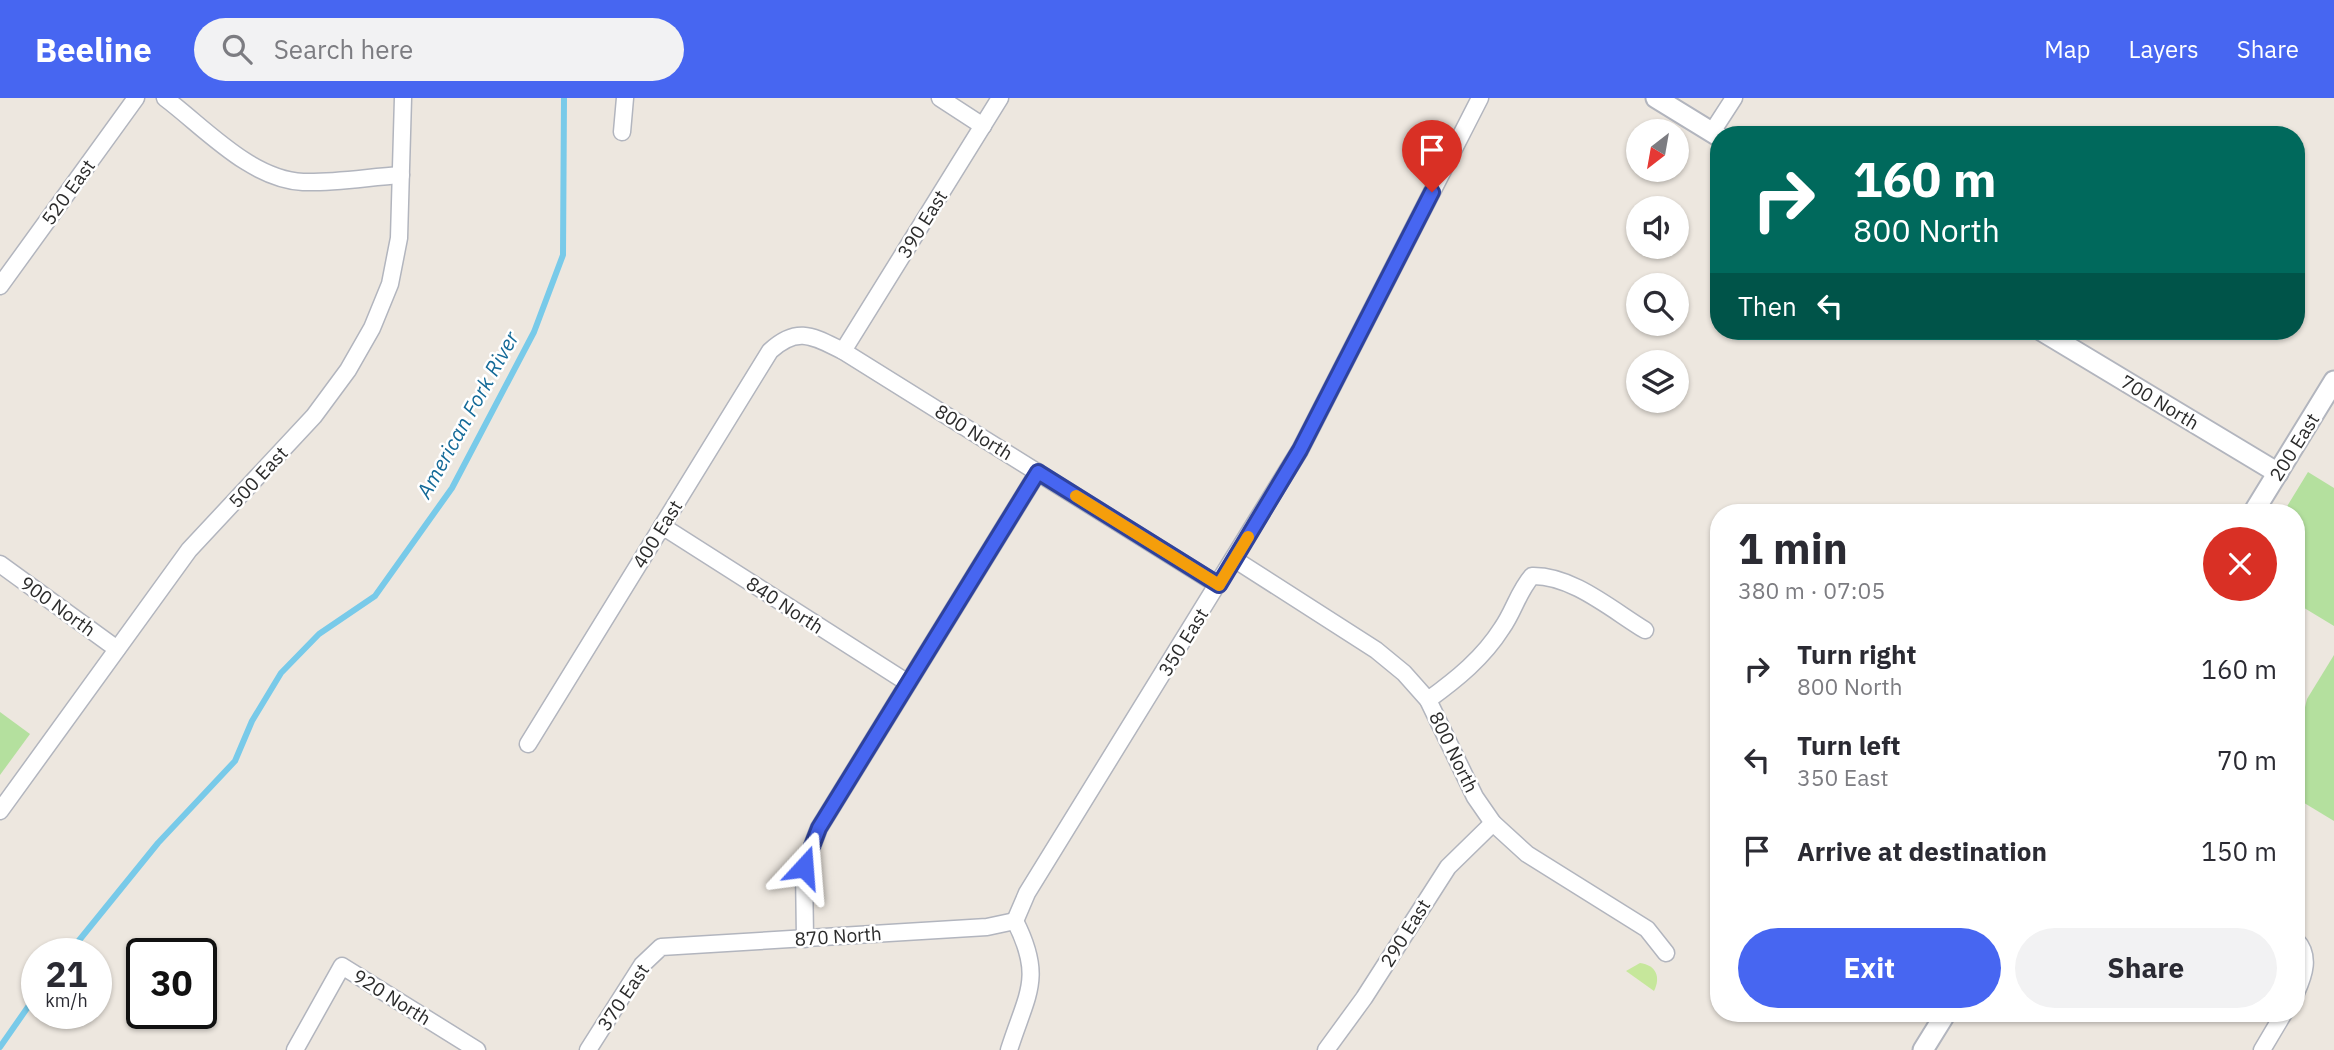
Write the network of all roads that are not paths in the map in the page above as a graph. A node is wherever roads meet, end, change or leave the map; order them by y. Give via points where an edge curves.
1 (136, 98) edge
2 (165, 98) edge
3 (404, 98) edge
4 (625, 98) edge
5 (940, 98) edge
6 (1000, 98) edge
7 (1480, 98) edge
8 (1656, 98) edge
9 (1734, 98) edge
10 (983, 126) junction
11 (1720, 126) edge
12 (1710, 130) edge
13 (622, 132) dead end
14 (401, 175) junction
15 (0, 286) edge
16 (797, 335) joint
17 (2057, 340) edge
18 (844, 351) junction
19 (2334, 381) edge
20 (1038, 472) junction
21 (2278, 473) junction
22 (2259, 504) edge
23 (662, 526) junction
24 (1234, 559) junction
25 (0, 564) edge
26 (1219, 585) junction
27 (1646, 630) dead end
28 (117, 649) junction
29 (908, 683) junction
30 (1428, 701) junction
31 (527, 744) dead end
32 (0, 811) edge
33 (1493, 824) junction
34 (1015, 921) junction
35 (805, 939) junction
36 (661, 947) joint
37 (1666, 953) dead end
38 (1940, 1022) edge
39 (2279, 1022) edge
40 (295, 1050) edge
41 (477, 1050) edge
42 (588, 1050) edge
43 (1009, 1050) edge
44 (1325, 1050) edge
45 (1923, 1050) edge
46 (2262, 1050) edge

1 - 15 street, 520 East
2 - 14 street via 266,173 301,182
3 - 14 street, 500 East
4 - 13 street
5 - 10 street
6 - 10 street, 390 East
7 - 24 street, 350 East via 1300,450
8 - 12 street
9 - 11 street
10 - 18 street, 390 East
14 - 28 street, 500 East via 390,284 348,370 314,416 189,550
16 - 18 street, 800 North via 812,336
16 - 23 street, 400 East via 770,351
17 - 21 street, 700 North
18 - 20 street, 800 North
19 - 21 street, 200 East
20 - 26 street, 800 North
20 - 29 street
21 - 22 street, 200 East
23 - 29 street, 840 North
23 - 31 street, 400 East
24 - 26 street, 350 East
24 - 30 street, 800 North via 1376,650
25 - 28 street, 900 North
26 - 34 street, 350 East via 1034,882
27 - 30 street via 1550,576 1532,576 1492,644
28 - 32 street, 500 East
29 - 35 street via 809,847 803,888
30 - 33 street, 800 North
33 - 37 street, 800 North via 1527,854 1647,929
33 - 44 street, 290 East via 1448,867
34 - 35 street, 870 North via 987,927
34 - 43 street via 1032,960 1032,978
35 - 36 street, 870 North
36 - 42 street, 370 East via 642,965
38 - 45 street
39 - 46 street
40 - 41 street, 920 North via 342,966

